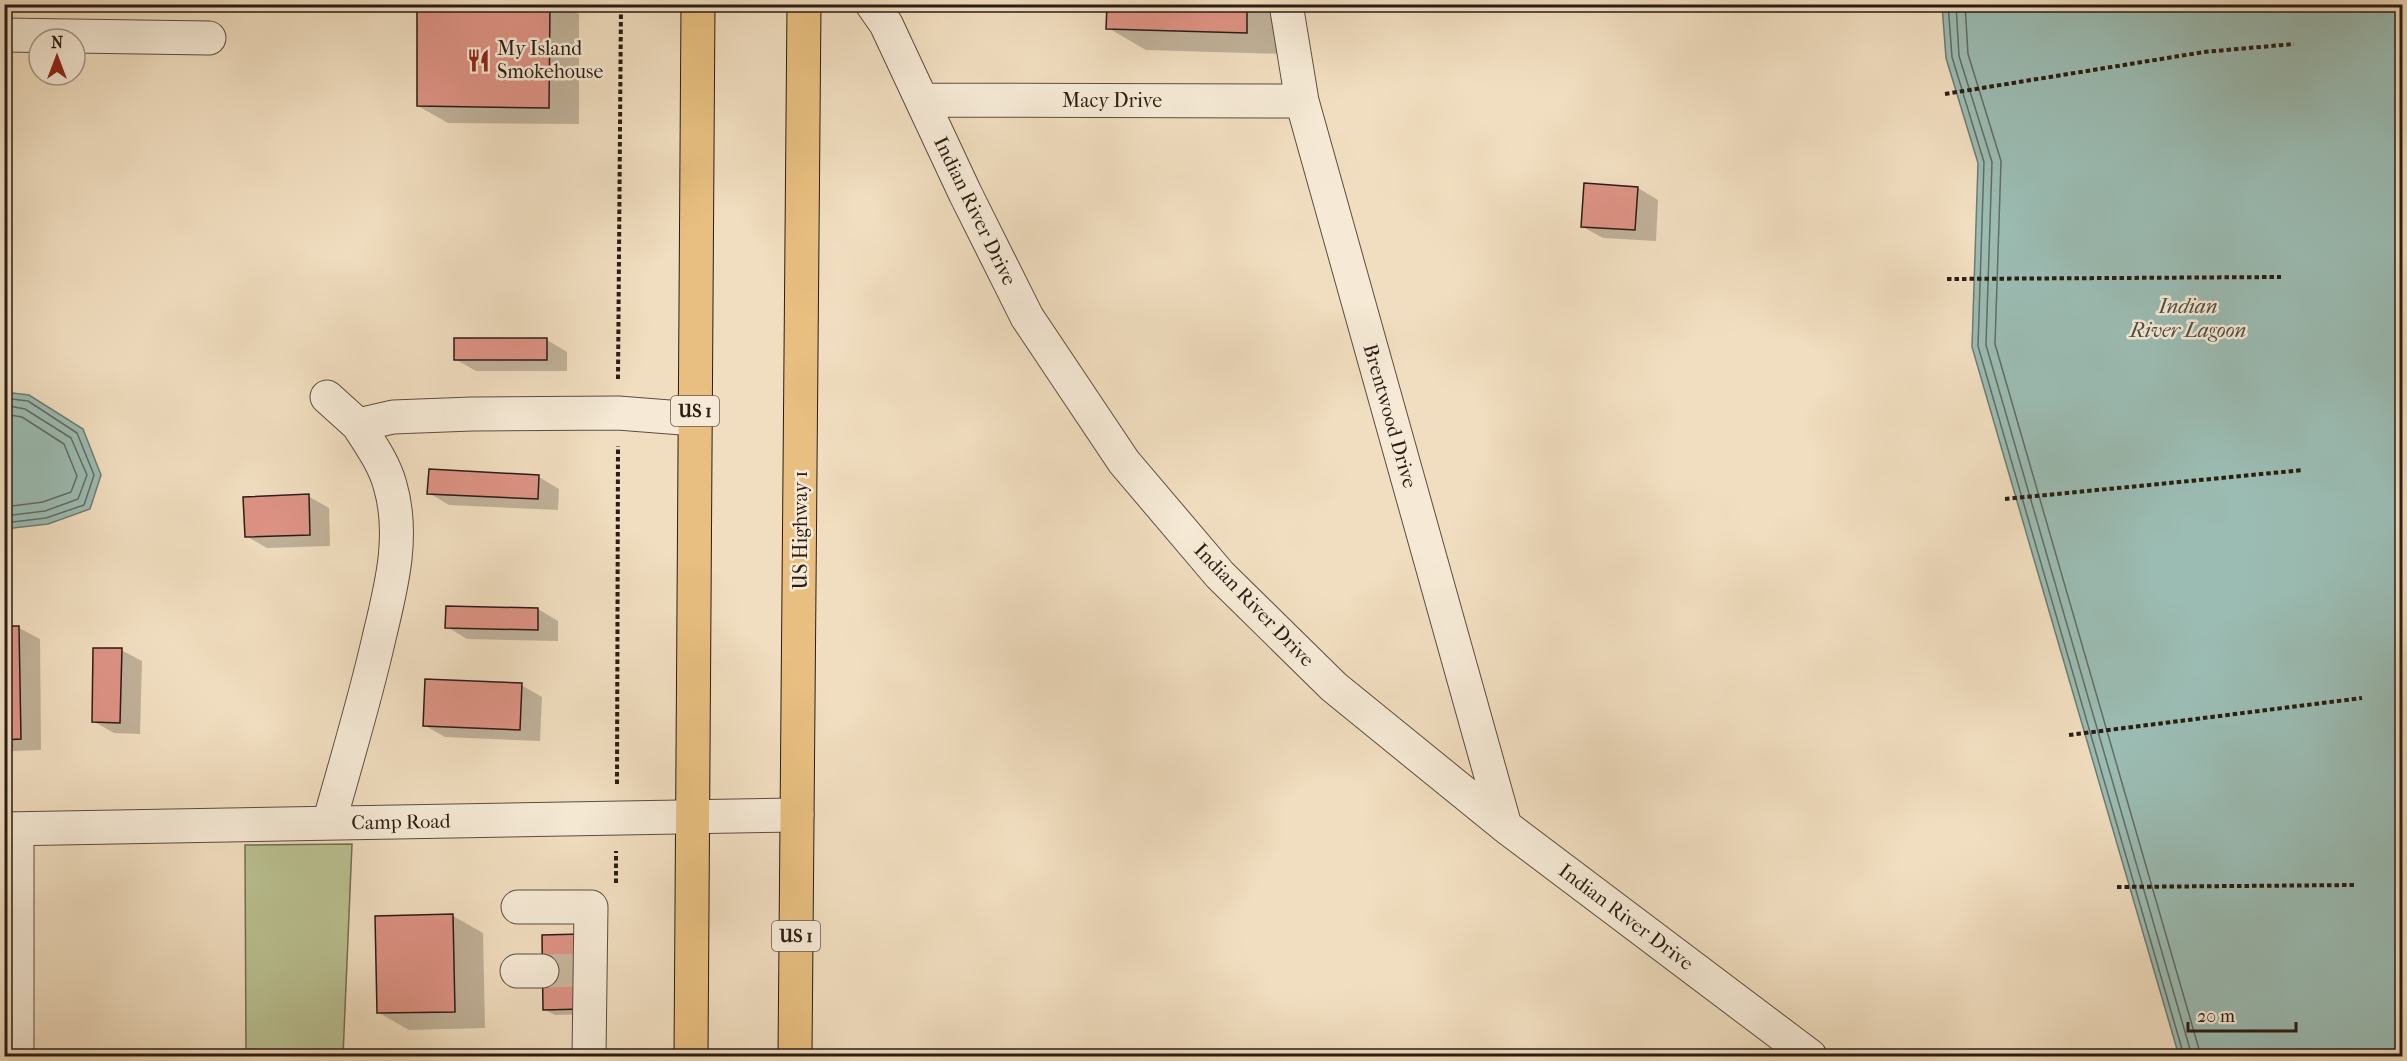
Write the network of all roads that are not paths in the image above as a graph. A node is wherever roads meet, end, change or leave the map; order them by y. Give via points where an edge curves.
1 (698, 4) edge
2 (804, 4) edge
3 (1286, 4) edge
4 (880, 11) edge
5 (4, 35) edge
6 (208, 38) dead end
7 (922, 100) junction
8 (1302, 101) junction
9 (327, 397) dead end
10 (695, 419) junction
11 (358, 425) junction
12 (797, 815) junction
13 (693, 817) junction
14 (329, 823) junction
15 (1505, 826) junction
16 (11, 829) edge
17 (518, 907) dead end
18 (17, 1056) edge
19 (589, 1056) edge
20 (690, 1056) edge
21 (795, 1056) edge
22 (1810, 1056) edge

1 - 10 main road, US 1
2 - 12 main road, US Highway 1 / US 1
3 - 8 street, Brentwood Drive
4 - 7 street, Indian River Drive
5 - 6 street
7 - 8 street, Macy Drive
7 - 15 street, Indian River Drive via 1027,317 1124,462 1220,575 1334,687
8 - 15 street, Brentwood Drive
9 - 11 street
10 - 11 street via 618,413 422,416 393,417
10 - 13 main road, US 1
11 - 14 street via 390,485 396,511 396,559 368,689
12 - 13 street, Camp Road
12 - 21 main road, US Highway 1 / US 1
13 - 14 street, Camp Road
13 - 20 main road, US 1
14 - 16 street, Camp Road
15 - 22 street, Indian River Drive
16 - 18 street
17 - 19 street via 591,907 586,970

